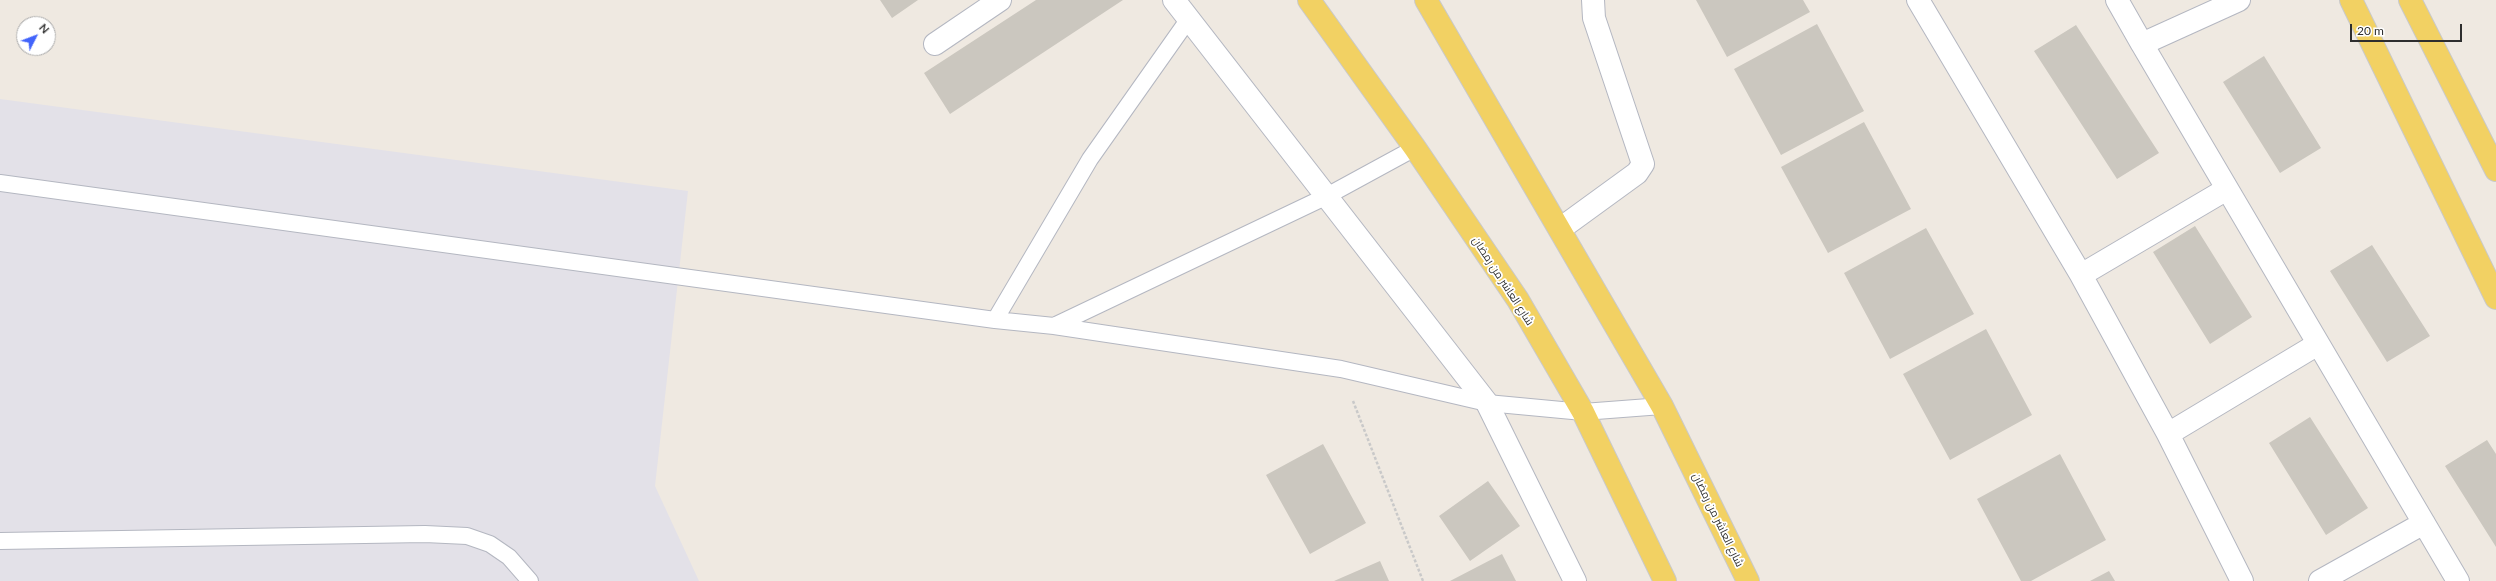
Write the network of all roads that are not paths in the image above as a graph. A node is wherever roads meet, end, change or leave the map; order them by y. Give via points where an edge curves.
1 (1000, 0) edge
2 (1174, 0) edge
3 (1309, 0) edge
4 (1426, 0) edge
5 (1593, 0) edge
6 (1918, 0) edge
7 (2117, 0) edge
8 (2239, 0) edge
9 (2351, 0) edge
10 (2410, 0) edge
11 (1188, 20) junction
12 (935, 44) dead end
13 (2142, 44) junction
14 (1415, 148) junction
15 (2496, 170) edge
16 (0, 183) edge
17 (2227, 190) junction
18 (1325, 197) junction
19 (1560, 229) junction
20 (2081, 275) junction
21 (2496, 298) edge
22 (995, 320) junction
23 (1054, 326) junction
24 (2318, 344) junction
25 (1487, 402) junction
26 (1662, 406) junction
27 (1583, 412) junction
28 (2168, 434) junction
29 (2424, 523) junction
30 (0, 541) edge
31 (530, 581) edge
32 (1575, 581) edge
33 (1665, 581) edge
34 (1748, 581) edge
35 (2242, 581) edge
36 (2320, 581) edge
37 (2458, 581) edge

1 - 12 street
2 - 11 street
3 - 14 main road, شارع العاشر من رمضان
4 - 19 main road, شارع العاشر من رمضان
5 - 19 street via 1594,18 1644,164 1637,173
6 - 20 street
7 - 13 street
8 - 13 street
9 - 21 main road
10 - 15 main road
11 - 18 street
11 - 22 lane via 1090,159
13 - 17 street
14 - 18 lane
14 - 27 main road, شارع العاشر من رمضان via 1518,300
16 - 22 lane
17 - 20 street
17 - 24 street
18 - 23 lane
18 - 25 street
19 - 26 main road, شارع العاشر من رمضان
20 - 28 street
22 - 23 lane
23 - 25 lane via 1341,369
24 - 28 street
24 - 29 street
25 - 27 lane
25 - 32 street
26 - 27 lane
26 - 34 main road, شارع العاشر من رمضان
27 - 33 main road, شارع العاشر من رمضان
28 - 35 street
29 - 36 street
29 - 37 street
30 - 31 lane via 425,534 467,536 490,544

